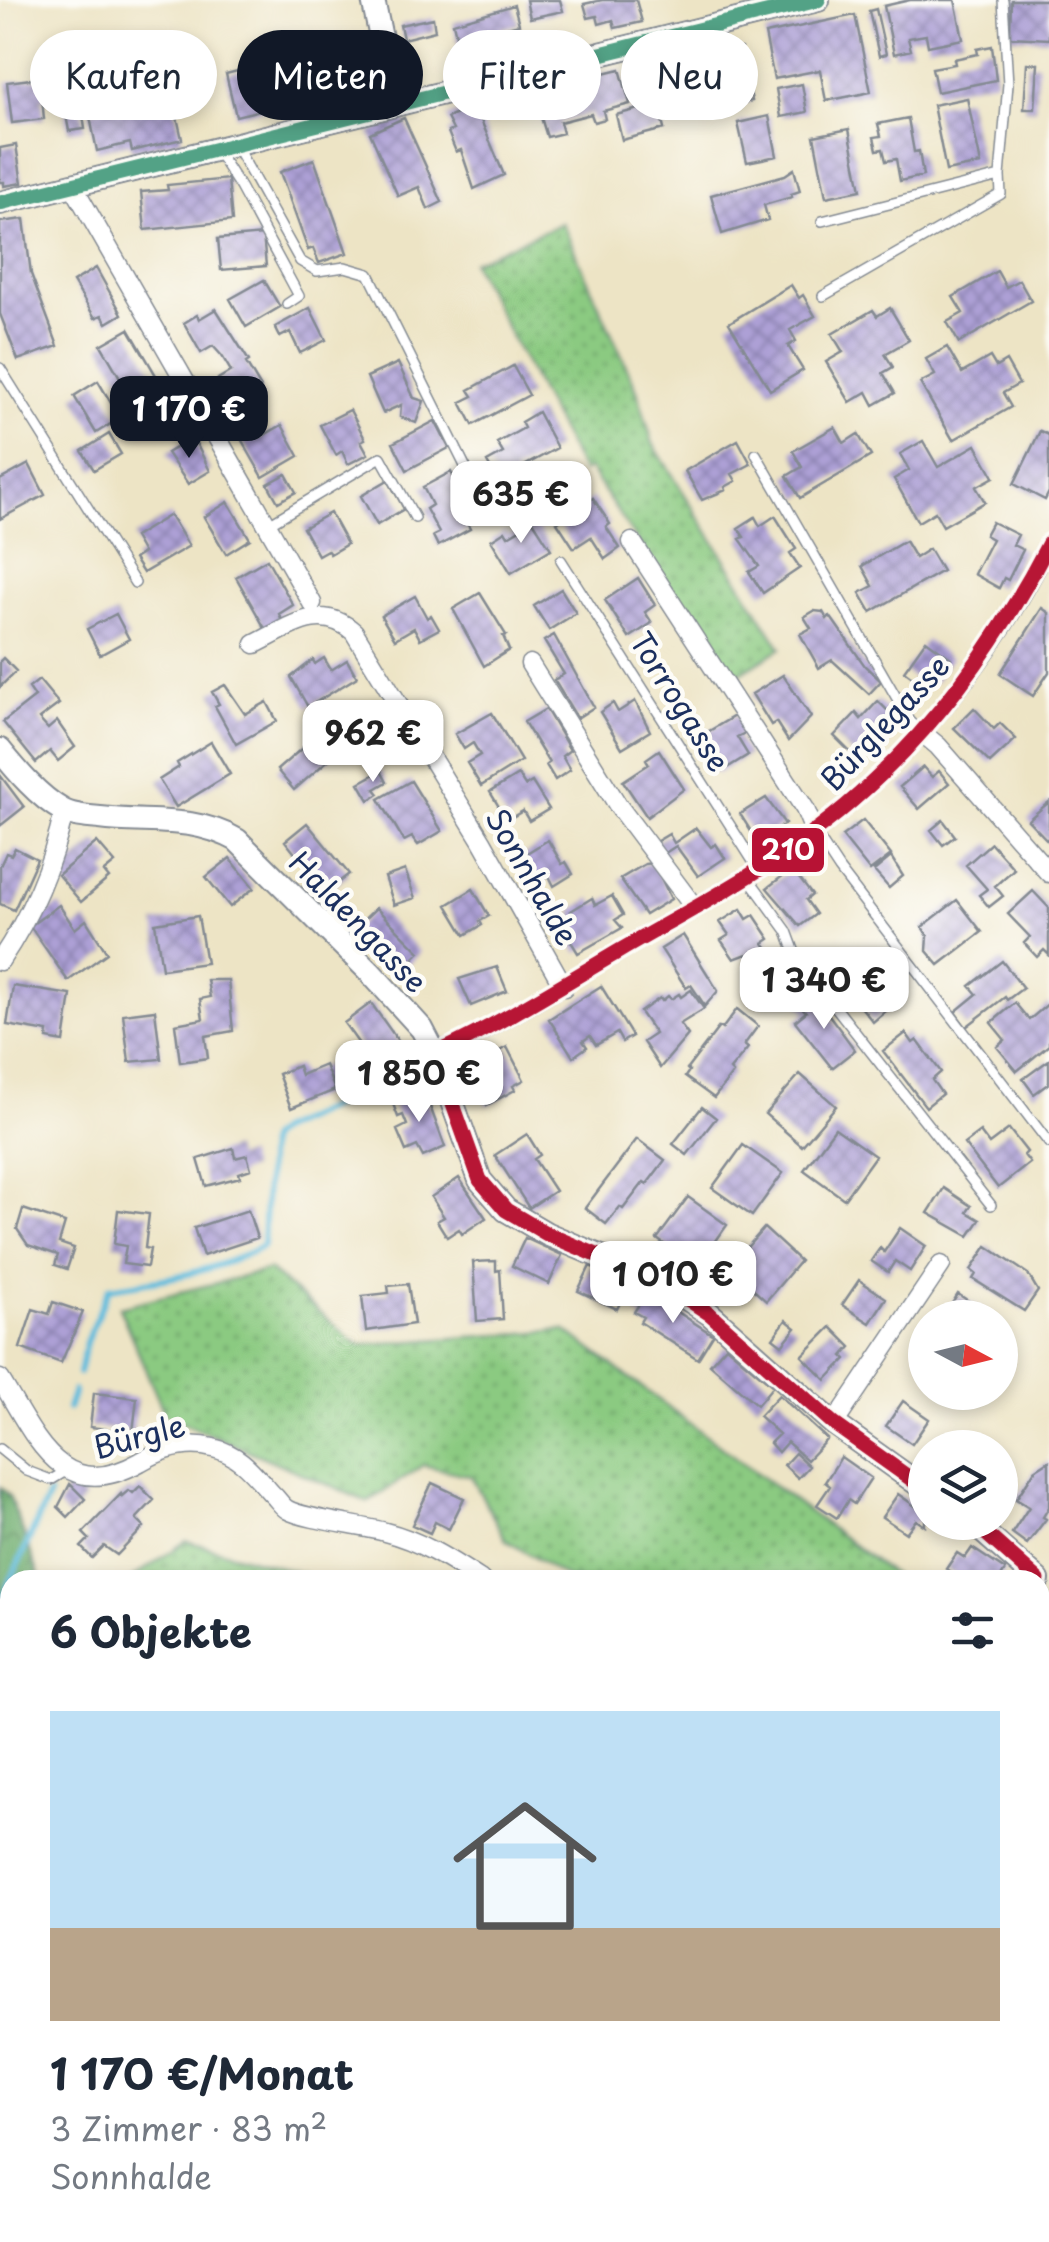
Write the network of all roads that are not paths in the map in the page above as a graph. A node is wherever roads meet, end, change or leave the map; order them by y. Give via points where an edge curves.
1 (374, 0) edge
2 (818, 0) edge
3 (1003, 0) edge
4 (380, 30) edge
5 (423, 97) edge
6 (330, 120) edge
7 (225, 146) junction
8 (1000, 176) junction
9 (73, 186) junction
10 (0, 203) edge
11 (822, 220) dead end
12 (823, 296) dead end
13 (286, 304) dead end
14 (0, 368) edge
15 (756, 454) dead end
16 (487, 510) dead end
17 (414, 518) dead end
18 (267, 525) junction
19 (632, 542) dead end
20 (1046, 556) edge
21 (562, 560) dead end
22 (134, 583) dead end
23 (312, 603) dead end
24 (255, 644) dead end
25 (530, 664) dead end
26 (920, 731) junction
27 (0, 750) edge
28 (64, 812) junction
29 (814, 831) junction
30 (752, 873) junction
31 (1049, 873) edge
32 (694, 907) junction
33 (0, 961) edge
34 (564, 987) junction
35 (435, 1054) junction
36 (1049, 1143) edge
37 (991, 1205) dead end
38 (942, 1264) dead end
39 (0, 1379) edge
40 (834, 1424) junction
41 (0, 1449) edge
42 (66, 1471) junction
43 (908, 1477) edge
44 (992, 1540) edge
45 (464, 1570) edge
46 (1027, 1570) edge

1 - 4 street
2 - 5 street
3 - 8 lane via 1008,84
6 - 7 street
7 - 9 street
7 - 13 lane via 300,296
7 - 16 lane via 300,260 318,271 345,267 369,274
8 - 11 lane
8 - 12 lane via 1002,194
9 - 10 street
9 - 18 street
14 - 22 lane
15 - 26 lane
17 - 18 lane via 381,457
18 - 23 street
19 - 29 street, Bürglegasse via 806,808
20 - 26 street, Bürglegasse via 981,658
21 - 30 lane, Torrogasse
24 - 34 street, Sonnhalde via 327,616 354,632
25 - 32 street via 618,807
26 - 29 street, Bürglegasse
26 - 31 street
27 - 28 street
28 - 33 street via 41,888
28 - 35 street, Haldengasse via 213,827 238,840 369,970 422,1029
29 - 30 street, Bürglegasse
29 - 36 lane, Bürglegasse
30 - 32 street, Bürglegasse
30 - 37 lane via 797,958
32 - 34 street, Bürglegasse
34 - 35 street, Bürglegasse
35 - 40 street, Haldengasse via 480,1180 506,1210 665,1284 710,1314
38 - 40 street
39 - 42 street, Bürgle
40 - 43 street, Haldengasse
41 - 42 lane via 26,1471 51,1480
42 - 45 street, Bürgle via 93,1478 184,1445 214,1448 240,1460 288,1510 417,1542
44 - 46 street

